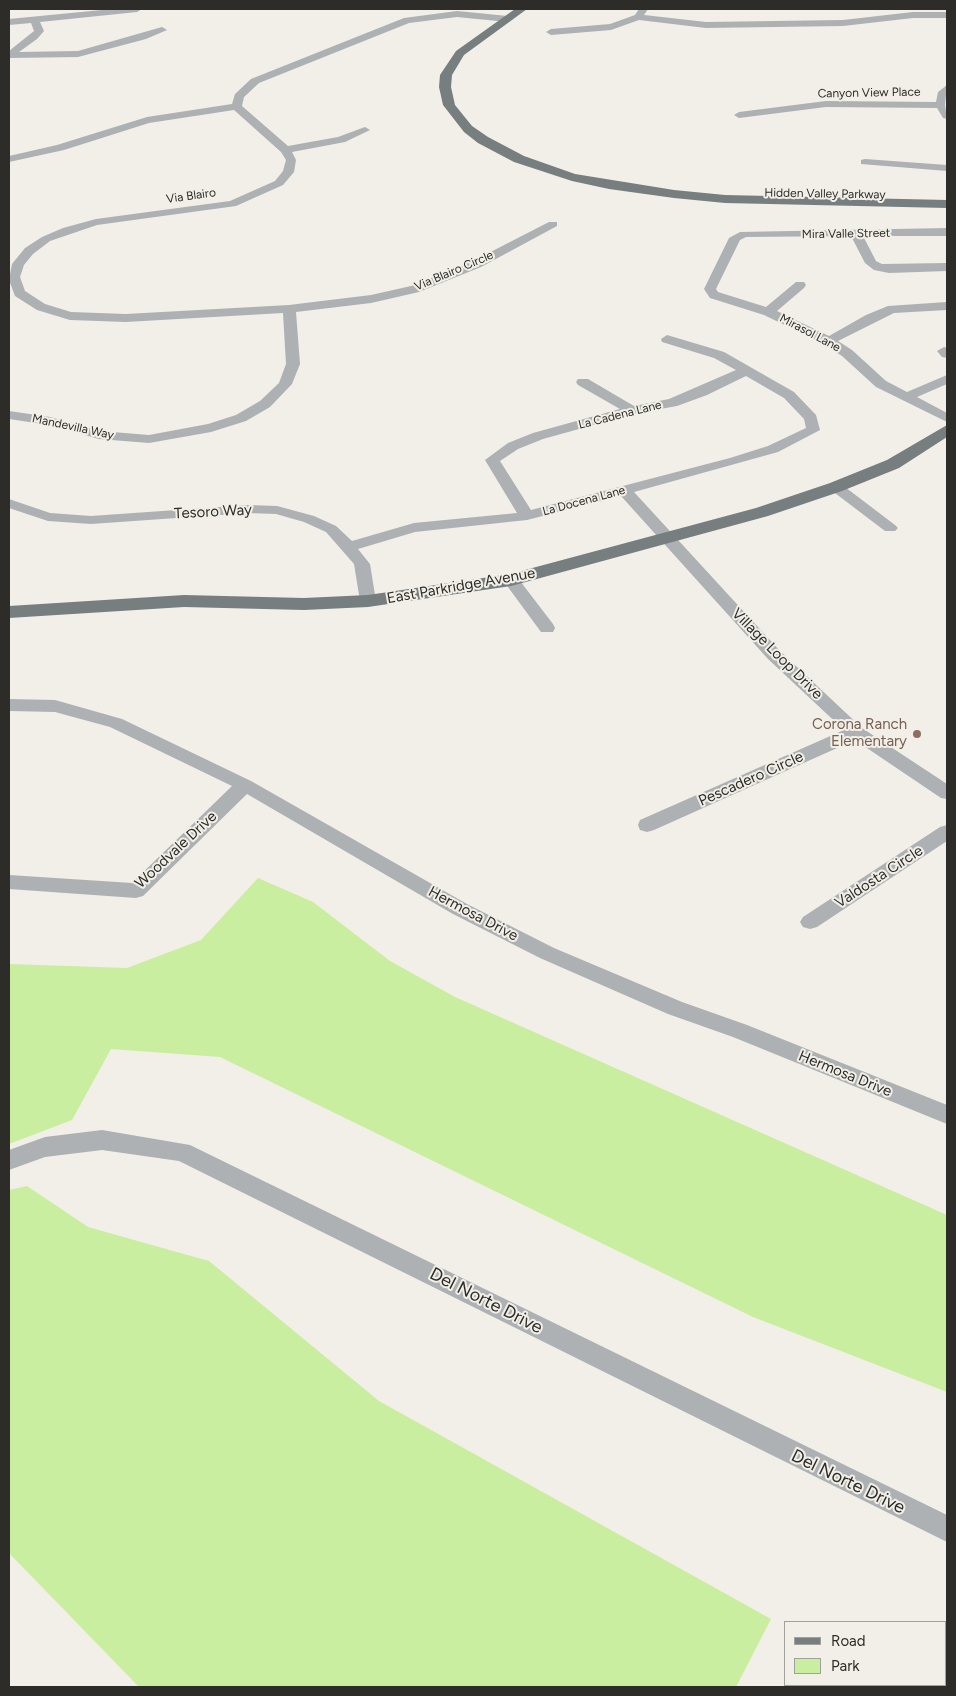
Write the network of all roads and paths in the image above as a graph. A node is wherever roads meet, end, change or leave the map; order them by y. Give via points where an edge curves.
1 (137, 9) edge
2 (522, 9) edge
3 (48, 13) edge
4 (641, 13) edge
5 (947, 15) edge
6 (11, 19) edge
7 (34, 19) junction
8 (508, 19) junction
9 (162, 30) dead end
10 (551, 32) dead end
11 (9, 55) edge
12 (947, 88) edge
13 (940, 104) junction
14 (237, 106) junction
15 (739, 115) dead end
16 (947, 116) edge
17 (365, 130) dead end
18 (286, 150) junction
19 (9, 159) edge
20 (865, 162) dead end
21 (947, 168) edge
22 (703, 196) junction
23 (947, 198) edge
24 (947, 204) edge
25 (553, 224) dead end
26 (947, 232) edge
27 (856, 234) junction
28 (947, 267) edge
29 (800, 285) dead end
30 (714, 295) joint
31 (947, 306) edge
32 (289, 308) junction
33 (768, 312) junction
34 (667, 339) dead end
35 (829, 341) junction
36 (748, 370) junction
37 (947, 379) edge
38 (583, 382) dead end
39 (906, 398) junction
40 (632, 410) junction
41 (9, 415) edge
42 (947, 418) edge
43 (947, 430) edge
44 (492, 460) joint
45 (836, 486) junction
46 (624, 490) junction
47 (9, 503) edge
48 (527, 516) junction
49 (890, 528) dead end
50 (668, 537) junction
51 (349, 547) junction
52 (511, 580) junction
53 (368, 601) junction
54 (9, 612) edge
55 (547, 628) dead end
56 (9, 705) edge
57 (856, 732) junction
58 (245, 785) junction
59 (947, 793) edge
60 (647, 825) dead end
61 (947, 832) edge
62 (9, 882) edge
63 (810, 922) dead end
64 (947, 1115) edge
65 (9, 1160) edge
66 (947, 1529) edge

1 - 3 street
2 - 8 main road, Hidden Valley Parkway
3 - 7 street
4 - 5 street via 677,23 716,25 843,23 913,14
4 - 10 street via 612,27
6 - 7 street
7 - 11 street via 39,30
8 - 14 street via 457,14 407,20 255,81 239,96
8 - 22 main road, Hidden Valley Parkway via 460,54 446,75 449,105 468,129 518,159 572,177 640,190
9 - 11 street via 78,54
12 - 13 street
13 - 15 street, Canyon View Place via 826,104
13 - 16 street
14 - 18 street
14 - 19 street via 147,120 60,148
17 - 18 street via 340,140
18 - 32 street, Via Blairo via 291,160 288,172 279,183 256,195 201,210 96,222 67,230 29,251 18,264 14,277 19,293 41,307 70,316 126,318
20 - 21 street
22 - 23 main road, Hidden Valley Parkway via 721,192
22 - 24 main road, Hidden Valley Parkway
25 - 32 street, Via Blairo Circle via 477,264 415,288 371,298
26 - 27 street, Mira Valle Street
27 - 28 street via 871,263 889,269
27 - 30 street, Mira Valle Street via 744,234 735,238 728,249 710,289
29 - 33 street
30 - 33 street, Mirasol Lane
31 - 35 street via 892,309
32 - 41 street, Mandevilla Way via 293,364 286,384 265,404 240,418 211,428 149,439 99,435 50,421
33 - 35 street, Mirasol Lane
34 - 36 street via 719,355
35 - 39 street, Mirasol Lane via 881,384
36 - 40 street, La Cadena Lane via 672,403
36 - 46 street, La Docena Lane via 788,395 811,418 813,430 773,449
37 - 39 street
38 - 40 street
39 - 42 street, Mirasol Lane
40 - 44 street, La Cadena Lane via 538,436 513,446
43 - 45 main road, East Parkridge Avenue via 893,464
44 - 48 street
45 - 49 street
45 - 50 main road, East Parkridge Avenue via 762,512
46 - 48 street, La Docena Lane
46 - 50 street, Village Loop Drive
47 - 51 street, Tesoro Way via 48,517 90,520 248,509 277,510 331,529
48 - 51 street, La Docena Lane via 414,528
50 - 52 main road, East Parkridge Avenue
50 - 57 street, Village Loop Drive via 774,655
51 - 53 street, Tesoro Way via 362,564
52 - 53 main road, East Parkridge Avenue
52 - 55 street
53 - 54 main road, East Parkridge Avenue via 304,604 146,602
56 - 58 street, Hermosa Drive via 55,706 116,723
57 - 59 street, Village Loop Drive
57 - 60 street, Pescadero Circle
58 - 62 street, Woodvale Drive via 136,891
58 - 64 street, Hermosa Drive via 460,909 548,953 675,1008
61 - 63 street, Valdosta Circle
65 - 66 street, Del Norte Drive via 45,1147 102,1140 182,1152

